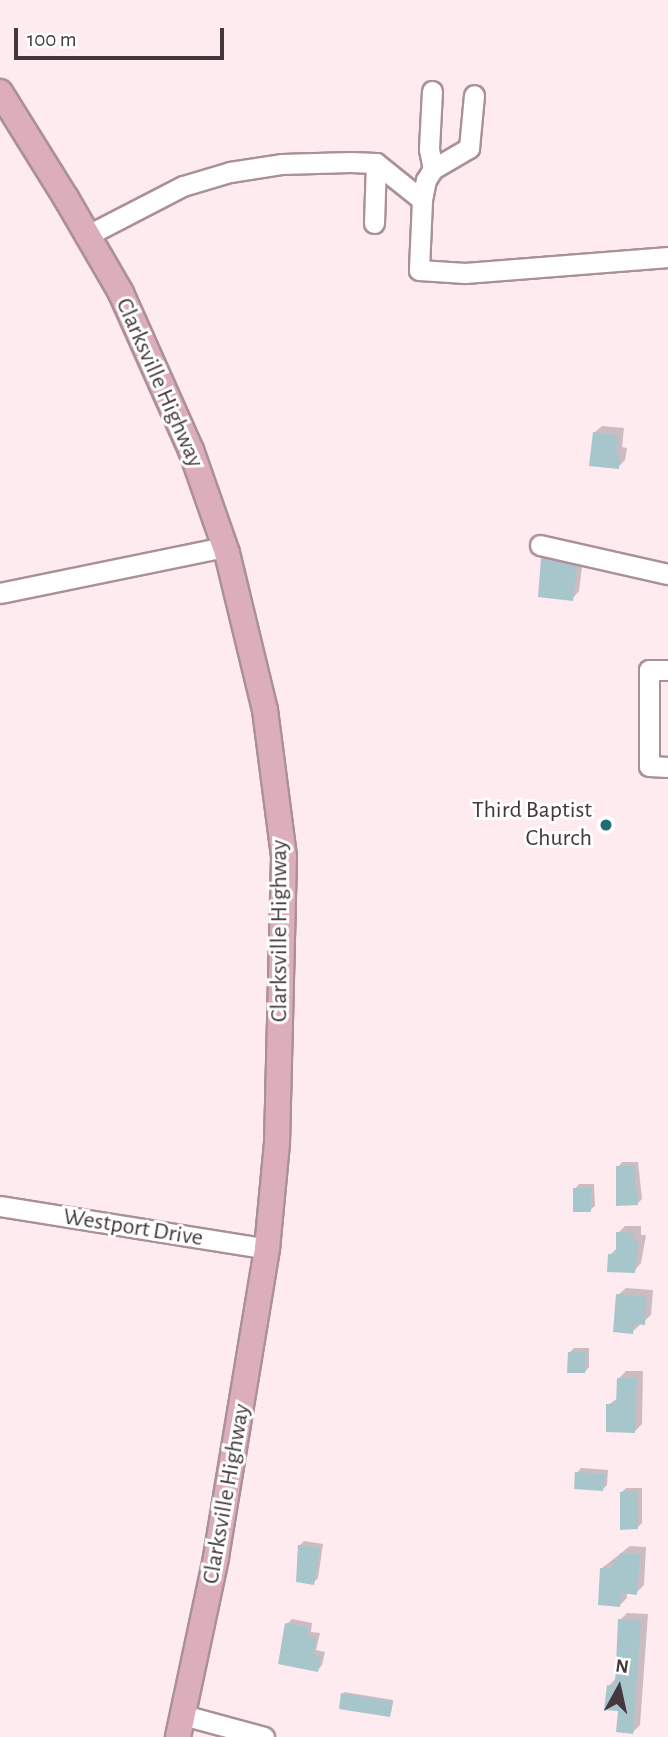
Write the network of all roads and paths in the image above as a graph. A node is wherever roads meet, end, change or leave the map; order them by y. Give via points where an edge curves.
1 (432, 91) dead end
2 (0, 92) edge
3 (474, 94) dead end
4 (376, 163) junction
5 (433, 169) junction
6 (422, 200) junction
7 (374, 223) dead end
8 (88, 235) junction
9 (668, 257) edge
10 (540, 545) dead end
11 (225, 547) junction
12 (668, 574) edge
13 (0, 593) edge
14 (668, 670) edge
15 (668, 767) edge
16 (0, 1206) edge
17 (267, 1249) junction
18 (180, 1726) edge
19 (264, 1737) edge

1 - 5 street via 429,149
2 - 8 main road, Clarksville Highway
3 - 5 street via 469,148
4 - 6 street
4 - 7 street
4 - 8 street via 282,164 230,172 183,186
5 - 6 street
6 - 9 street via 419,270 465,273
8 - 11 main road, Clarksville Highway via 121,293 191,450
10 - 12 street
11 - 13 street
11 - 17 main road, Clarksville Highway via 265,710 284,857 277,1143
14 - 15 street via 649,670 649,766
16 - 17 street, Westport Drive
17 - 18 main road, Clarksville Highway via 216,1558
18 - 19 street

